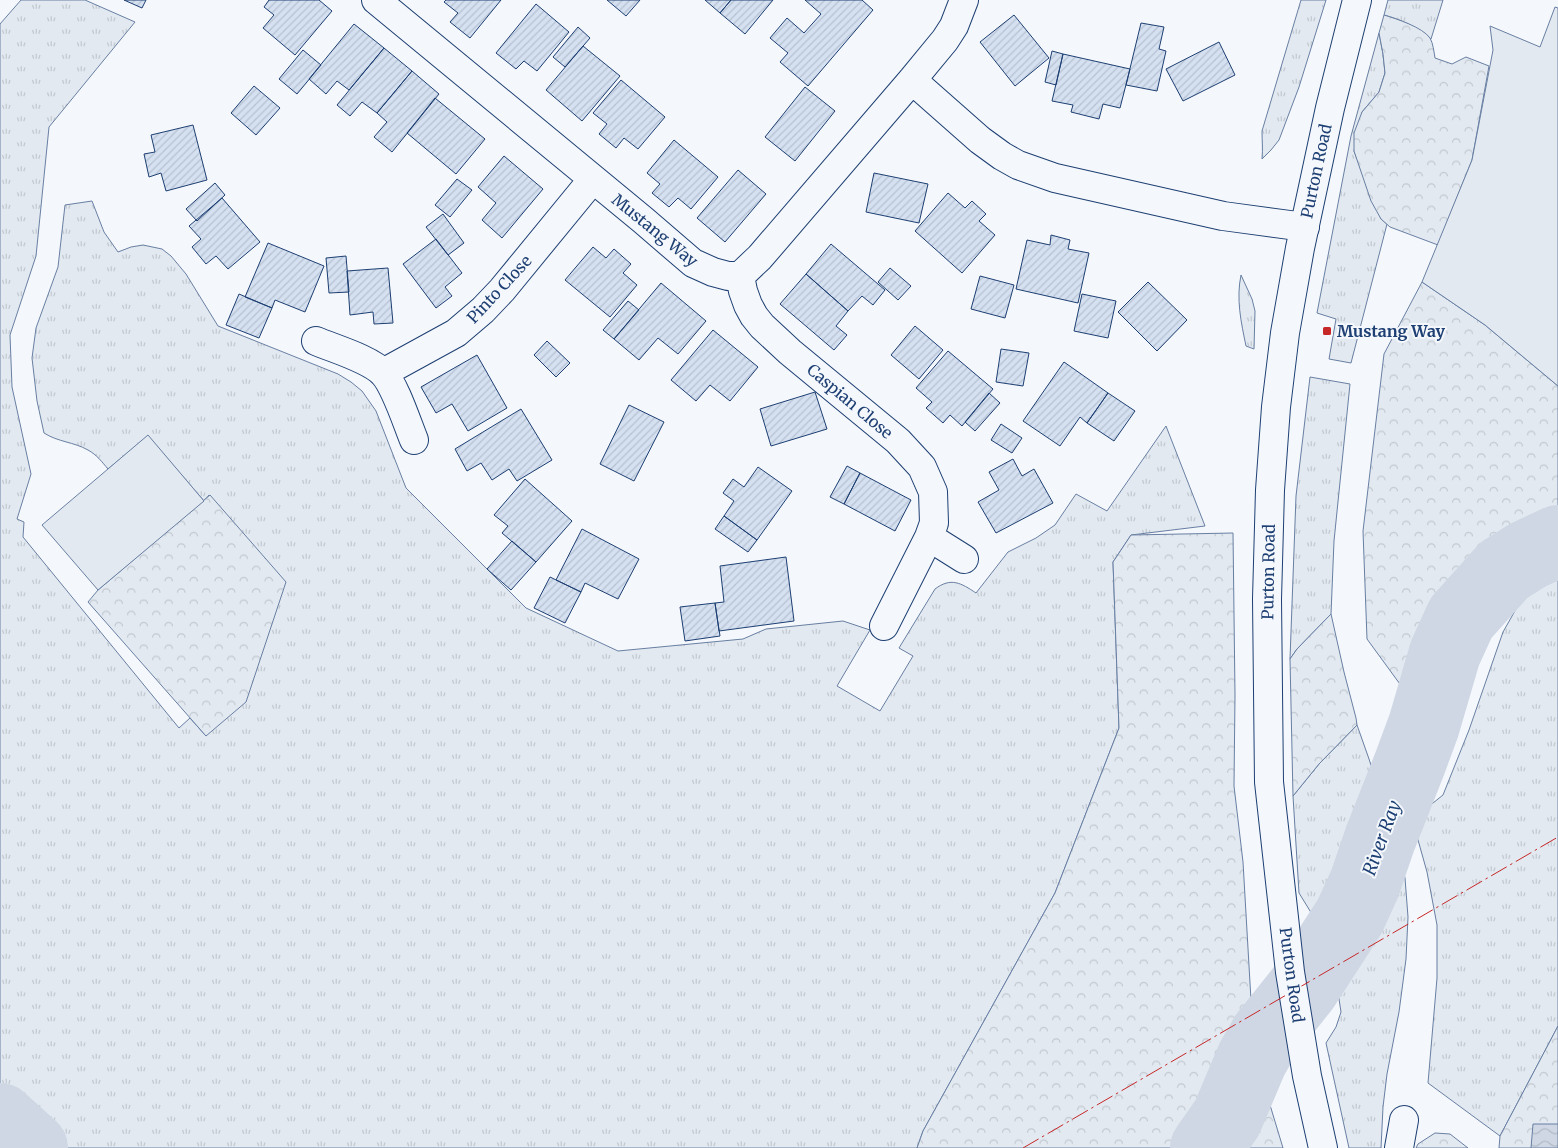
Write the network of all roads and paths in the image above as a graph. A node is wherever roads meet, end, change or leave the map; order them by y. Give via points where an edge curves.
1 (376, 0) edge
2 (964, 0) edge
3 (1357, 0) edge
4 (912, 80) junction
5 (593, 179) junction
6 (1305, 227) junction
7 (740, 276) junction
8 (316, 341) dead end
9 (383, 373) junction
10 (414, 440) dead end
11 (929, 538) junction
12 (964, 558) dead end
13 (884, 626) dead end
14 (1404, 1120) dead end
15 (1323, 1148) edge
16 (1399, 1148) edge

1 - 5 street, Mustang Way
2 - 4 street via 954,26
3 - 6 street, Purton Road
4 - 6 street via 980,140 1018,165 1055,178 1223,216
4 - 7 street via 760,257
5 - 7 street, Mustang Way via 693,263 713,272
5 - 9 street, Pinto Close via 483,310 456,333
6 - 15 street, Purton Road via 1285,333 1270,490 1267,599 1269,782 1290,972
7 - 11 street, Caspian Close via 748,305 762,326 898,441 922,467 933,492 934,523
8 - 9 street via 368,362
9 - 10 street
11 - 12 street
11 - 13 street, Caspian Close
14 - 16 street

